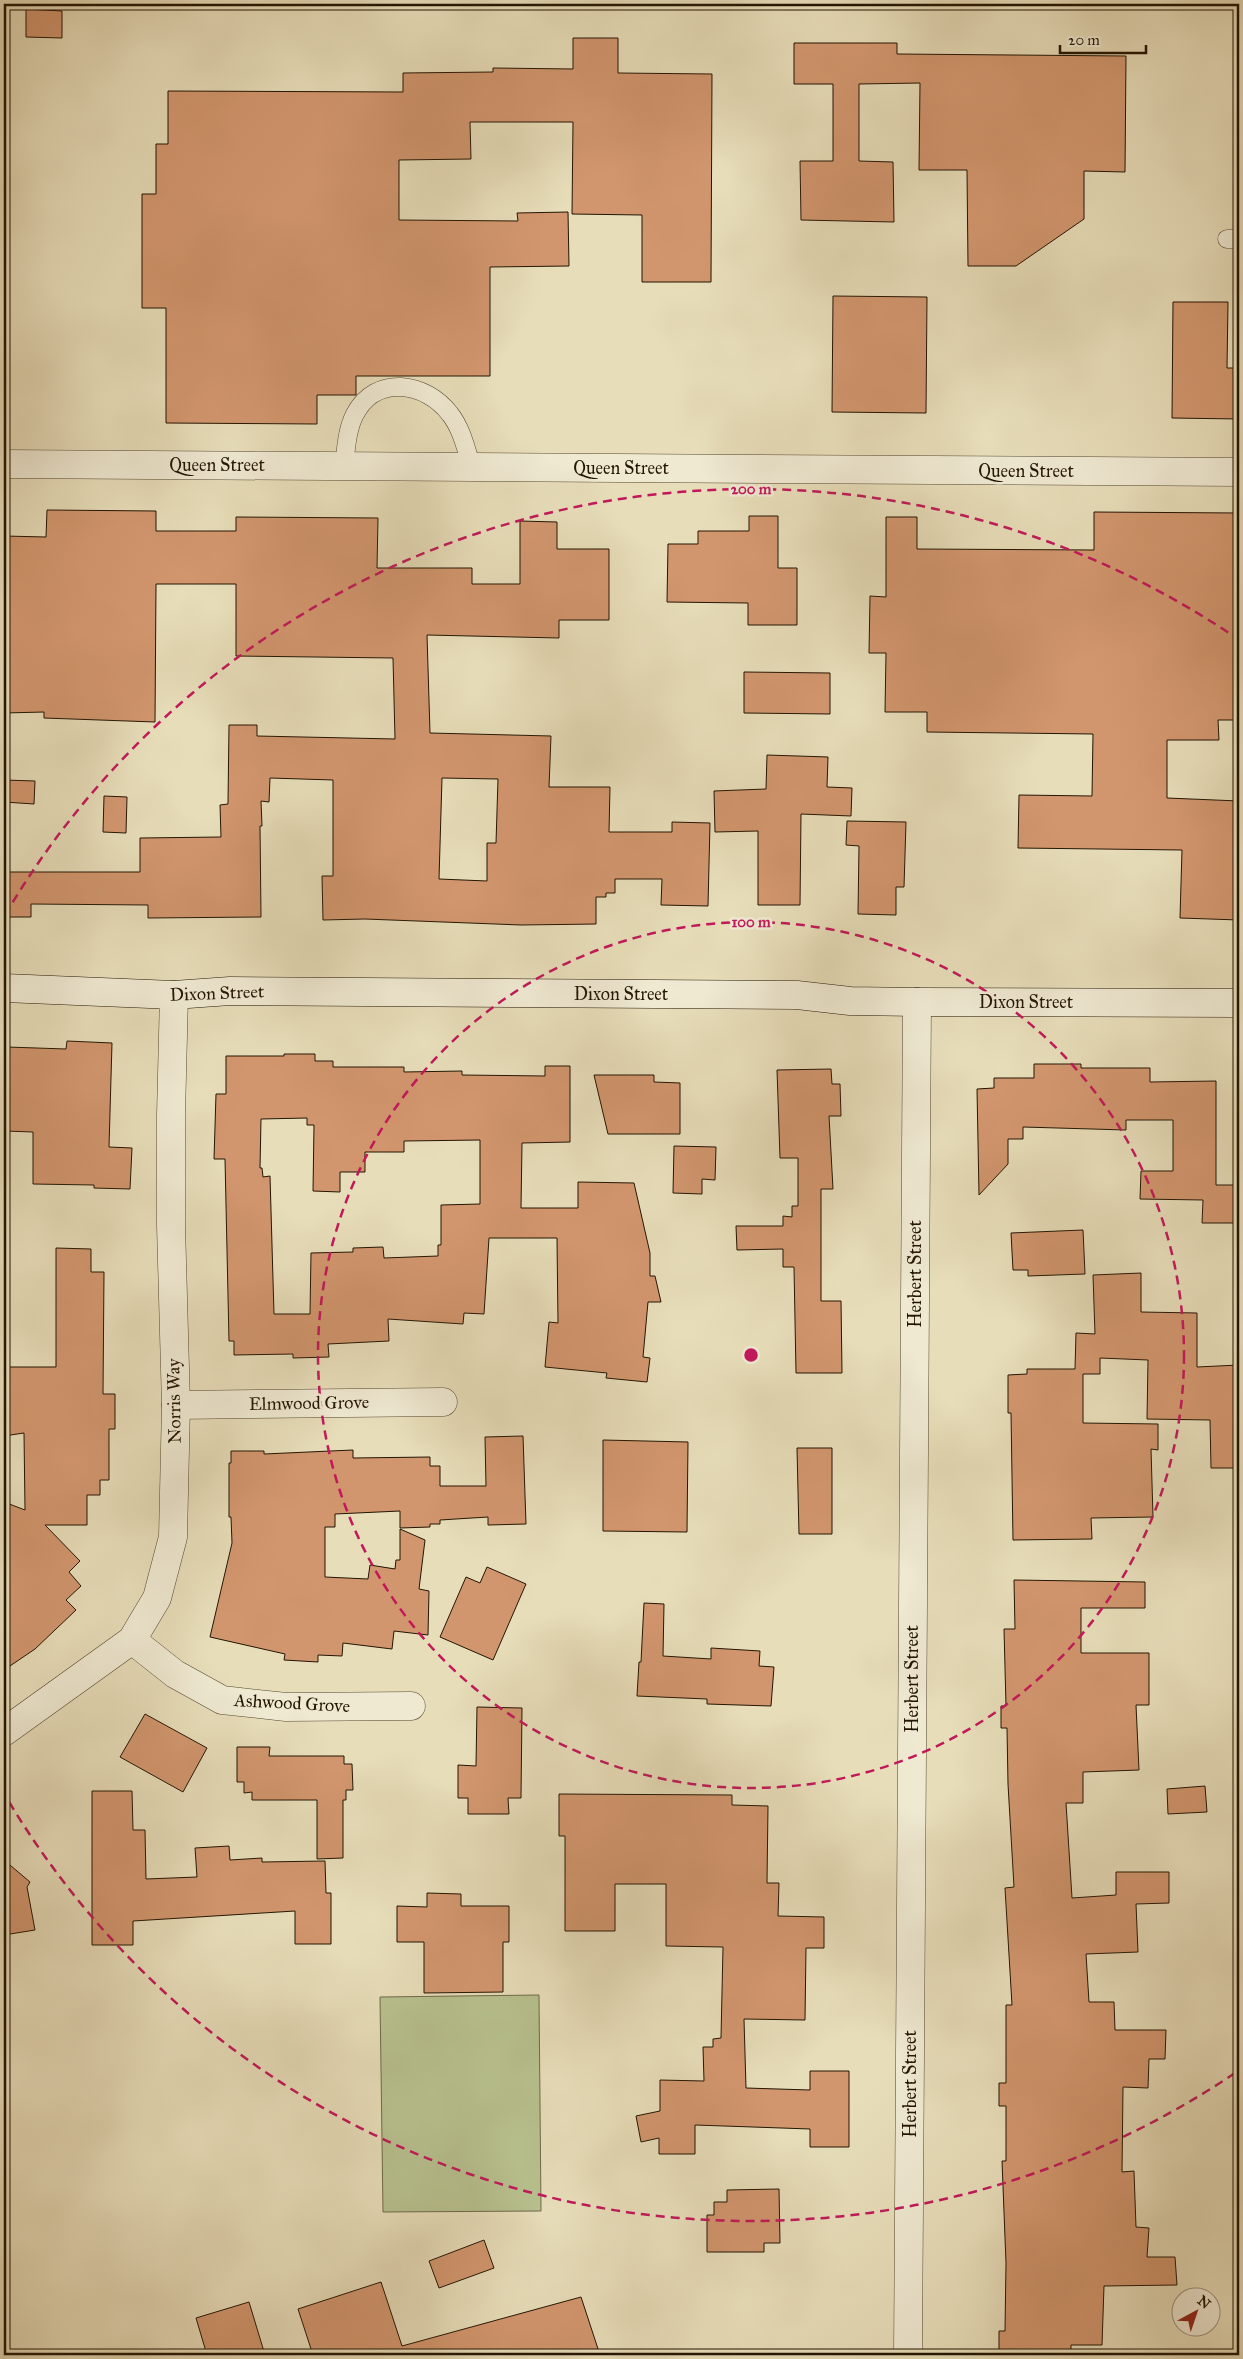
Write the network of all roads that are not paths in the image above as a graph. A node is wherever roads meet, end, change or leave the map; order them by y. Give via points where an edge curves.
1 (4, 464) edge
2 (344, 466) junction
3 (472, 467) junction
4 (1239, 472) edge
5 (4, 988) edge
6 (174, 995) junction
7 (917, 1002) junction
8 (1239, 1003) edge
9 (443, 1402) dead end
10 (176, 1405) junction
11 (132, 1640) junction
12 (412, 1706) dead end
13 (4, 1732) edge
14 (908, 2355) edge

1 - 2 street, Queen Street
2 - 3 street, Queen Street
2 - 3 lane via 350,429 365,400 386,388 414,387 430,395 451,414
3 - 4 street, Queen Street
5 - 6 street, Dixon Street
6 - 7 street, Dixon Street via 230,991 777,995
6 - 10 street, Norris Way via 171,1225
7 - 8 street, Dixon Street
7 - 14 street, Herbert Street
9 - 10 street, Elmwood Grove
10 - 11 street, Norris Way via 172,1537 157,1598
11 - 12 street, Ashwood Grove via 175,1674 222,1700 286,1707
11 - 13 street, Norris Way

